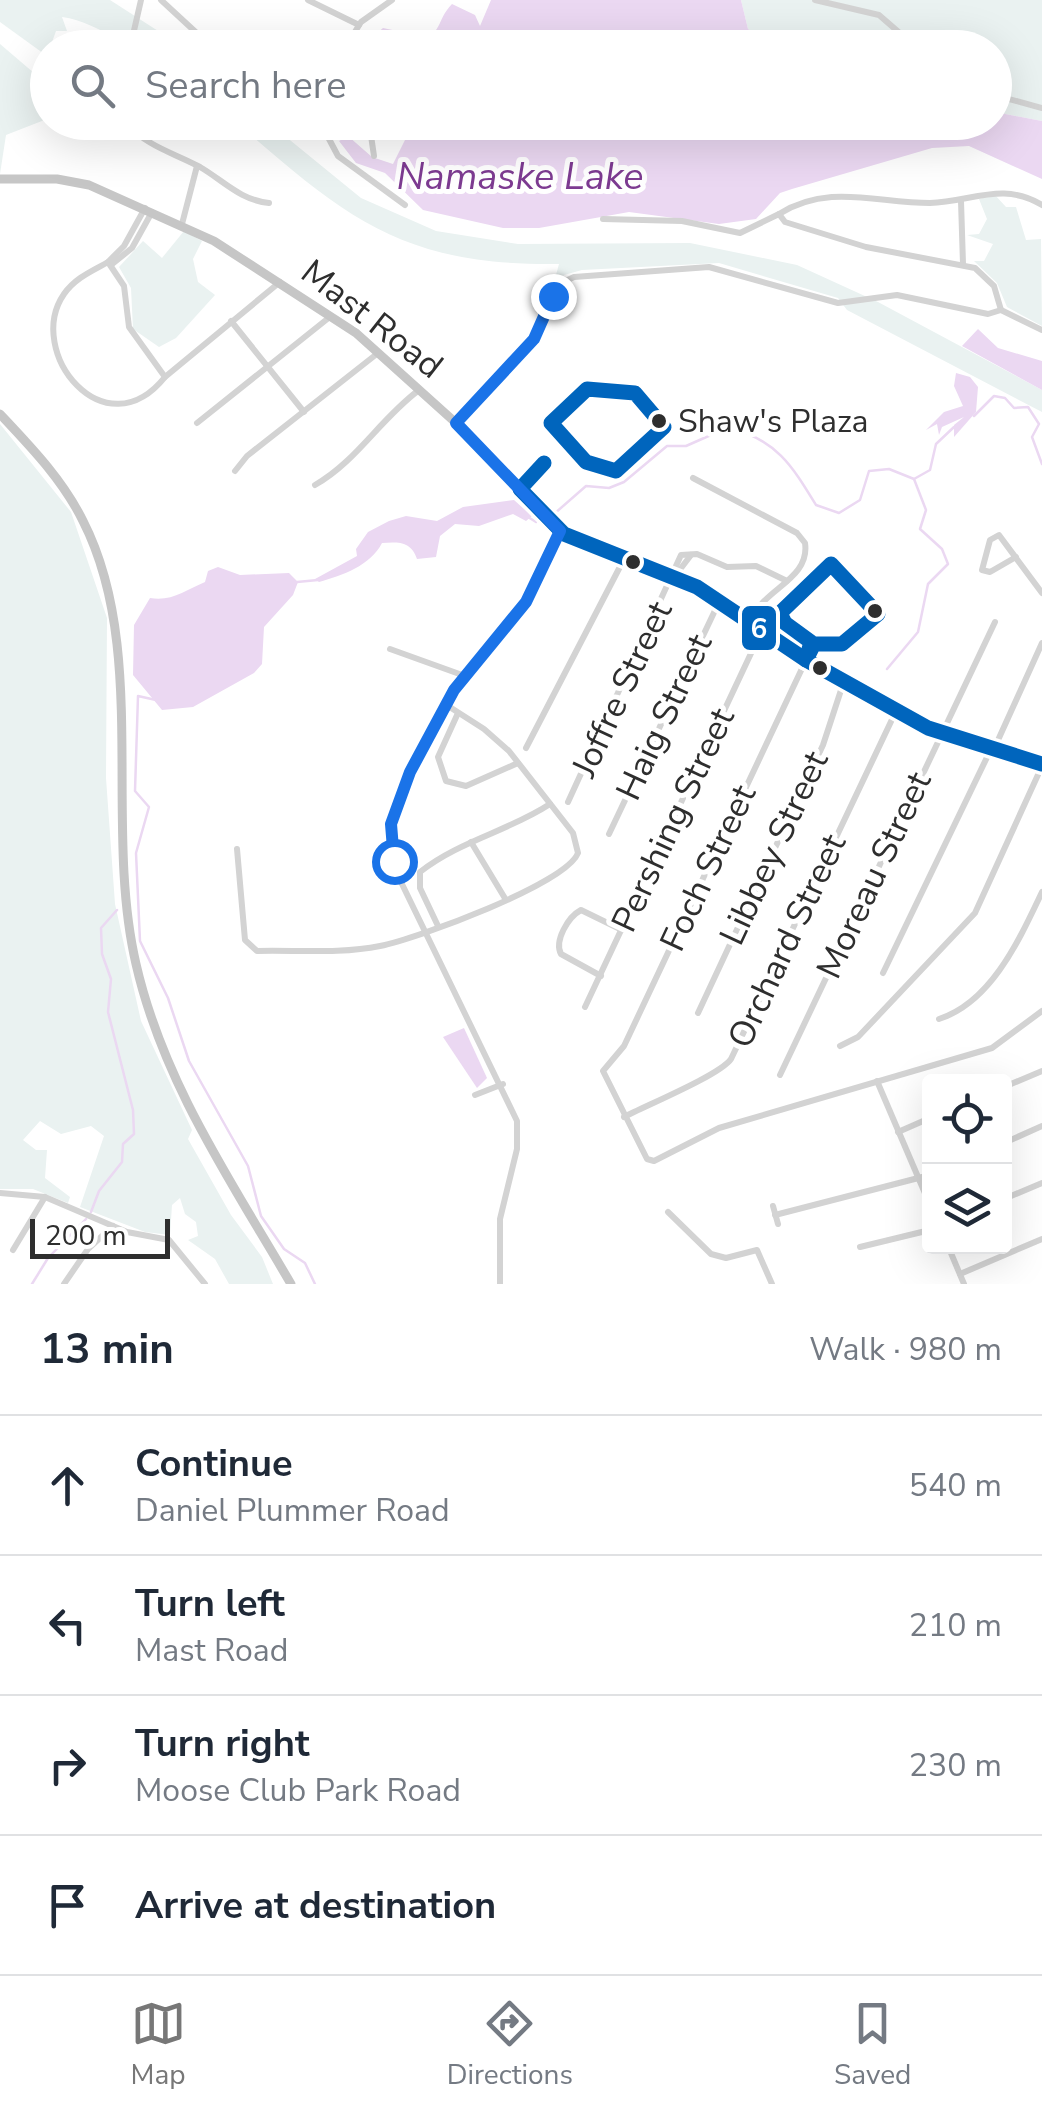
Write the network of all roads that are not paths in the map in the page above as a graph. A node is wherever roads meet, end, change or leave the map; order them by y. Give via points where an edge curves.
1 (141, 0) edge
2 (161, 0) edge
3 (308, 0) edge
4 (392, 0) edge
5 (815, 0) edge
6 (359, 25) junction
7 (134, 30) edge
8 (193, 30) edge
9 (356, 30) edge
10 (896, 30) edge
11 (1012, 100) edge
12 (1042, 108) edge
13 (146, 140) edge
14 (330, 140) edge
15 (372, 140) edge
16 (374, 156) dead end
17 (197, 166) junction
18 (0, 179) edge
19 (961, 201) junction
20 (269, 203) dead end
21 (405, 204) dead end
22 (1042, 205) edge
23 (149, 209) junction
24 (779, 214) junction
25 (603, 219) dead end
26 (182, 224) junction
27 (110, 264) junction
28 (962, 264) junction
29 (281, 282) junction
30 (1002, 310) junction
31 (332, 315) junction
32 (231, 320) junction
33 (1042, 330) edge
34 (379, 352) junction
35 (267, 366) junction
36 (166, 377) junction
37 (420, 390) junction
38 (304, 412) junction
39 (0, 414) edge
40 (456, 423) junction
41 (197, 424) dead end
42 (235, 471) dead end
43 (693, 478) dead end
44 (315, 485) dead end
45 (560, 531) junction
46 (691, 555) junction
47 (1016, 558) junction
48 (624, 559) junction
49 (675, 576) junction
50 (787, 580) junction
51 (1042, 593) edge
52 (720, 601) junction
53 (996, 622) dead end
54 (756, 628) junction
55 (1042, 643) edge
56 (390, 648) dead end
57 (806, 660) junction
58 (465, 676) junction
59 (844, 681) junction
60 (445, 704) junction
61 (896, 711) junction
62 (458, 713) junction
63 (942, 735) junction
64 (526, 748) dead end
65 (992, 749) junction
66 (518, 763) junction
67 (1042, 765) edge
68 (568, 802) dead end
69 (550, 804) junction
70 (609, 834) dead end
71 (471, 842) junction
72 (237, 849) dead end
73 (1042, 892) edge
74 (506, 900) junction
75 (438, 926) junction
76 (426, 930) junction
77 (622, 930) junction
78 (883, 973) dead end
79 (600, 976) junction
80 (585, 1007) dead end
81 (1042, 1012) edge
82 (698, 1013) dead end
83 (939, 1018) dead end
84 (840, 1046) dead end
85 (1042, 1071) edge
86 (780, 1075) dead end
87 (877, 1080) junction
88 (502, 1084) junction
89 (1012, 1084) edge
90 (475, 1095) dead end
91 (624, 1117) junction
92 (922, 1122) edge
93 (1042, 1126) edge
94 (898, 1132) junction
95 (1012, 1139) edge
96 (922, 1178) edge
97 (919, 1179) junction
98 (1042, 1183) edge
99 (922, 1186) edge
100 (0, 1193) edge
101 (1012, 1196) edge
102 (45, 1197) junction
103 (773, 1206) dead end
104 (668, 1212) dead end
105 (113, 1226) junction
106 (922, 1232) edge
107 (1042, 1239) edge
108 (860, 1247) dead end
109 (13, 1250) dead end
110 (951, 1254) edge
111 (960, 1274) junction
112 (64, 1284) edge
113 (205, 1284) edge
114 (291, 1284) edge
115 (500, 1284) edge
116 (772, 1284) edge
117 (964, 1284) edge

1 - 7 street
2 - 8 street
3 - 6 street
4 - 6 street
5 - 10 street via 879,15
6 - 9 street
11 - 12 street
13 - 17 street
14 - 21 street via 338,156
15 - 16 street
17 - 20 street via 241,196
17 - 26 street
18 - 23 main road, Mast Road via 78,182
19 - 22 street via 1000,192
19 - 24 street via 848,194 804,201
19 - 28 street
23 - 26 main road, Mast Road
23 - 27 street
24 - 25 street via 736,234 682,221
24 - 28 street via 785,222 866,248
26 - 29 main road, Mast Road
27 - 36 street via 125,291 129,327
27 - 36 street via 75,281 56,310 55,336 68,375 92,398 120,404 145,398
28 - 30 street via 991,281
29 - 31 main road, Mast Road
29 - 32 street
30 - 33 street
30 - 40 street via 988,314 891,295 838,303 709,268 574,276 557,285 534,339
31 - 34 main road, Mast Road
31 - 35 street
32 - 35 street
32 - 36 street
34 - 37 main road, Mast Road
34 - 38 street
35 - 38 street
35 - 41 street
37 - 40 main road, Mast Road
37 - 44 street via 379,423 344,467
38 - 42 street
39 - 114 main road via 64,488 106,580 117,665 124,891 150,1015 186,1102
40 - 45 main road, Mast Road
43 - 50 street via 800,536 806,557
45 - 48 main road, Mast Road
45 - 58 street via 526,602
46 - 49 street
46 - 49 street via 682,556
46 - 50 street via 727,568 756,566
47 - 47 street via 995,535 982,570 990,572
47 - 51 street
48 - 49 main road, Mast Road
48 - 64 street
49 - 52 main road, Mast Road
49 - 68 street, Joffre Street
50 - 54 street, Pershing Street via 754,613
52 - 54 main road, Mast Road
52 - 70 street, Haig Street
53 - 63 street, Moreau Street
54 - 57 main road, Mast Road
54 - 77 street, Pershing Street
55 - 65 street
56 - 58 street
57 - 59 main road, Mast Road
57 - 91 street, Foch Street via 624,1046 603,1071
58 - 60 street
59 - 61 main road, Mast Road
59 - 82 street, Libbey Street via 823,745
60 - 62 street
60 - 76 street via 401,791 390,834 397,871
61 - 63 main road, Mast Road
61 - 91 street, Orchard Street via 731,1059 720,1072
62 - 66 street via 494,736
62 - 66 street via 438,757 446,781 466,786
63 - 65 main road, Mast Road
63 - 86 street, Moreau Street
65 - 67 main road, Mast Road
65 - 78 street
66 - 69 street
67 - 84 street via 975,913 858,1037
69 - 71 street
69 - 74 street via 576,837 576,858 561,874
71 - 74 street
71 - 75 street via 419,875
72 - 76 street via 245,940 252,951 380,946
73 - 83 street via 1009,959 958,1010
74 - 75 street
75 - 76 street
76 - 88 street
77 - 79 street, Pershing Street
77 - 79 street via 578,911 558,950
79 - 80 street, Pershing Street
81 - 87 street via 992,1048
85 - 89 street
87 - 91 street via 718,1128 654,1161
87 - 94 street
88 - 90 street
88 - 115 street via 518,1127 500,1219
92 - 94 street
93 - 95 street
94 - 97 street
96 - 97 street
97 - 99 street
97 - 103 street via 776,1220
98 - 101 street
100 - 102 street
102 - 105 street
102 - 109 street
104 - 116 street via 711,1254 726,1258 757,1250
105 - 112 street
105 - 113 street via 174,1243
106 - 108 street
107 - 111 street
110 - 111 street
111 - 117 street

